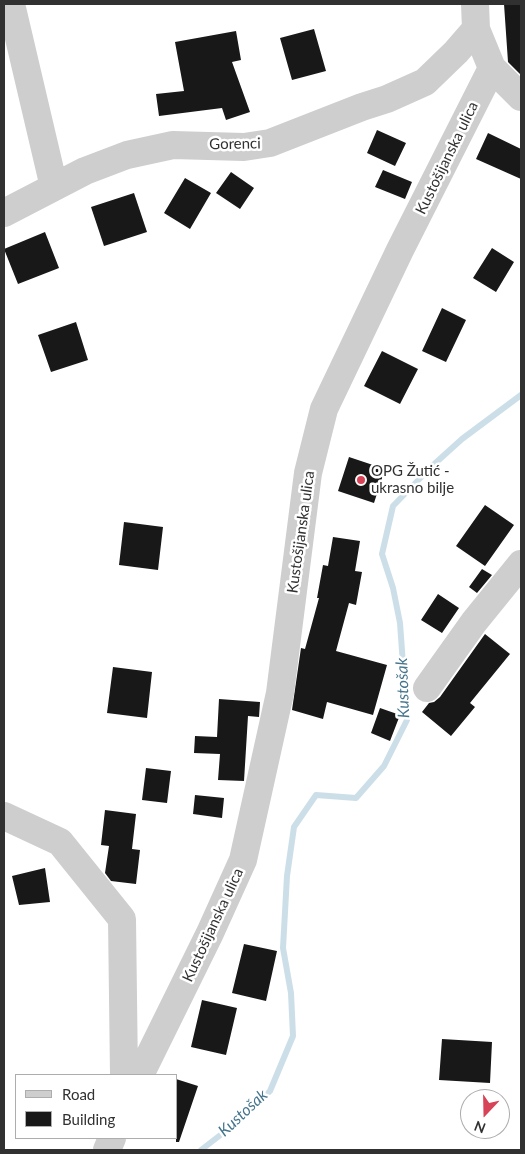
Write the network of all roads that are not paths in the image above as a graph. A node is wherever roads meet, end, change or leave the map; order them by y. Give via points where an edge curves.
1 (11, 4) edge
2 (476, 17) edge
3 (492, 68) junction
4 (521, 97) edge
5 (54, 187) junction
6 (4, 213) edge
7 (521, 564) edge
8 (427, 688) dead end
9 (4, 816) edge
10 (124, 1074) edge
11 (140, 1074) edge

1 - 5 street
2 - 3 street
2 - 5 street, Gorenci via 456,52 424,82 388,99 270,143 244,147 173,145 152,149 85,171
3 - 4 street
3 - 11 street, Kustošijanska ulica via 324,409 308,473 280,693 242,860
5 - 6 street, Gorenci
7 - 8 street
9 - 10 street via 60,842 122,919

